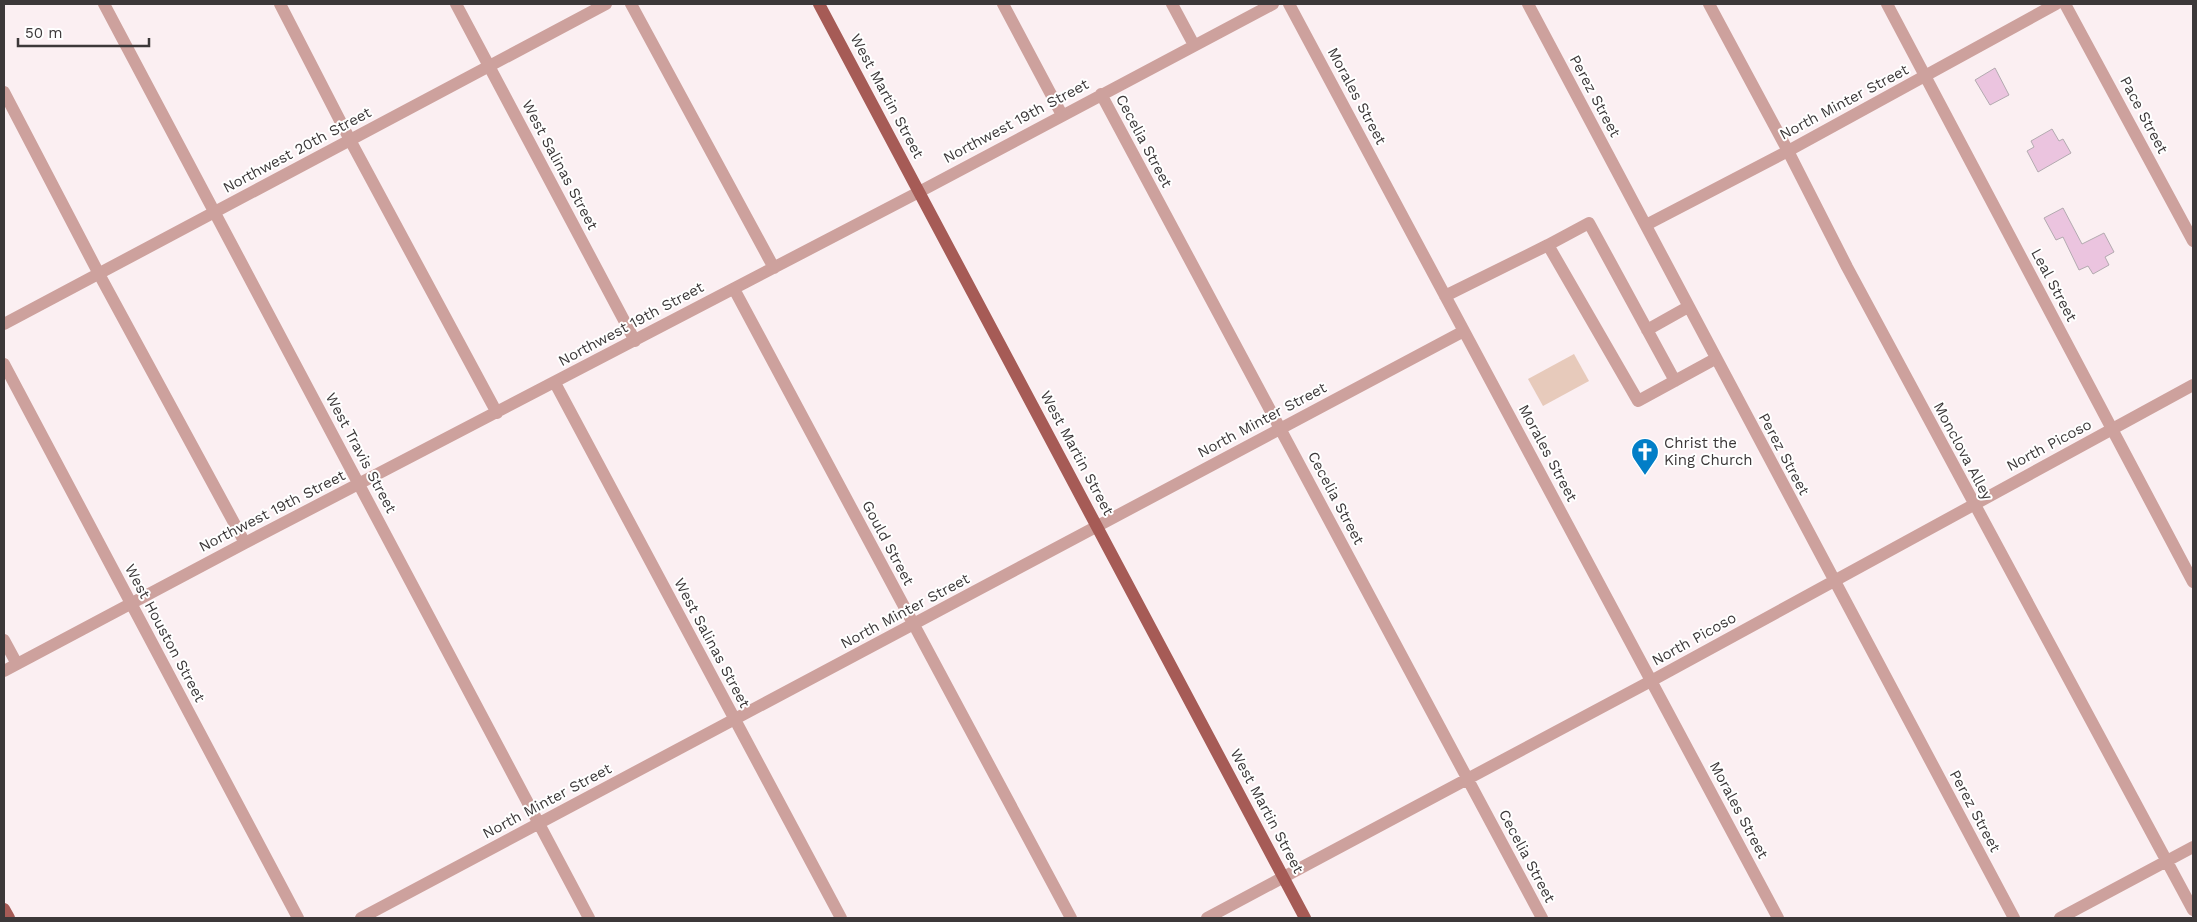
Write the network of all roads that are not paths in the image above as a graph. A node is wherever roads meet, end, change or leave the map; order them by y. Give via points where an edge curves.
1 (104, 4) edge
2 (280, 4) edge
3 (456, 4) edge
4 (606, 4) edge
5 (631, 4) edge
6 (819, 4) edge
7 (1002, 4) edge
8 (1172, 4) edge
9 (1273, 4) edge
10 (1289, 4) edge
11 (1528, 4) edge
12 (1709, 4) edge
13 (1887, 4) edge
14 (2056, 4) edge
15 (2064, 4) edge
16 (1194, 45) junction
17 (488, 65) junction
18 (1925, 76) junction
19 (4, 92) edge
20 (1101, 94) junction
21 (1062, 115) junction
22 (350, 140) junction
23 (1788, 151) junction
24 (919, 192) junction
25 (215, 212) junction
26 (1646, 225) junction
27 (2193, 241) edge
28 (1548, 246) junction
29 (774, 268) junction
30 (99, 274) junction
31 (734, 289) junction
32 (1445, 296) junction
33 (1688, 307) junction
34 (4, 324) edge
35 (1648, 330) junction
36 (1464, 331) junction
37 (635, 341) junction
38 (1715, 358) junction
39 (4, 364) edge
40 (1675, 381) junction
41 (555, 383) junction
42 (2193, 385) edge
43 (497, 413) junction
44 (1280, 429) junction
45 (2112, 430) junction
46 (359, 484) junction
47 (1974, 504) junction
48 (1097, 526) junction
49 (245, 543) junction
50 (1834, 581) junction
51 (2193, 582) edge
52 (132, 604) junction
53 (914, 624) junction
54 (4, 640) edge
55 (16, 664) junction
56 (4, 671) edge
57 (1651, 681) junction
58 (735, 720) junction
59 (1467, 779) junction
60 (539, 824) junction
61 (2193, 847) edge
62 (2168, 861) junction
63 (1284, 877) junction
64 (4, 909) edge
65 (2193, 910) edge
66 (9, 918) edge
67 (298, 918) edge
68 (360, 918) edge
69 (589, 918) edge
70 (841, 918) edge
71 (1071, 918) edge
72 (1207, 918) edge
73 (1306, 918) edge
74 (1542, 918) edge
75 (1778, 918) edge
76 (2014, 918) edge
77 (2060, 918) edge

1 - 25 street, West Travis Street
2 - 22 street
3 - 17 street, West Salinas Street
4 - 17 street, Northwest 20th Street
5 - 29 street
6 - 24 main road, West Martin Street
7 - 21 street
8 - 16 street
9 - 16 street, Northwest 19th Street
10 - 32 street, Morales Street
11 - 26 street, Perez Street
12 - 23 street, Monclova Alley
13 - 18 street, Leal Street
14 - 18 street, North Minter Street
15 - 27 street, Pace Street
16 - 20 street, Northwest 19th Street
17 - 22 street, Northwest 20th Street
17 - 37 street, West Salinas Street
18 - 23 street, North Minter Street
18 - 45 street, Leal Street
19 - 30 street
20 - 21 street, Northwest 19th Street
20 - 44 street, Cecelia Street
21 - 24 street, Northwest 19th Street
22 - 25 street, Northwest 20th Street
22 - 43 street
23 - 26 street, North Minter Street
23 - 47 street, Monclova Alley via 1846,267
24 - 29 street, Northwest 19th Street
24 - 48 main road, West Martin Street
25 - 30 street, Northwest 20th Street
25 - 46 street, West Travis Street
26 - 33 street, Perez Street
28 - 32 street
28 - 35 street via 1589,222
28 - 40 street via 1638,401
29 - 31 street, Northwest 19th Street
30 - 34 street, Northwest 20th Street
30 - 49 street
31 - 37 street, Northwest 19th Street
31 - 53 street, Gould Street
32 - 36 street, Morales Street
33 - 35 street
33 - 38 street, Perez Street
35 - 40 street
36 - 44 street, North Minter Street
36 - 57 street, Morales Street
37 - 41 street, Northwest 19th Street
38 - 40 street
38 - 50 street, Perez Street
39 - 52 street, West Houston Street
41 - 43 street, Northwest 19th Street
41 - 58 street, West Salinas Street
42 - 45 street, North Picoso
43 - 46 street, Northwest 19th Street
44 - 48 street, North Minter Street
44 - 59 street, Cecelia Street
45 - 47 street, North Picoso
45 - 51 street, Leal Street
46 - 49 street, Northwest 19th Street
46 - 60 street, West Travis Street
47 - 50 street, North Picoso
47 - 62 street, Monclova Alley
48 - 53 street, North Minter Street
48 - 63 main road, West Martin Street
49 - 52 street, Northwest 19th Street
50 - 57 street, North Picoso
50 - 76 street, Perez Street
52 - 55 street, Northwest 19th Street
52 - 67 street, West Houston Street
53 - 58 street, North Minter Street
53 - 71 street, Gould Street
54 - 55 street
55 - 56 street, Northwest 19th Street
57 - 59 street, North Picoso
57 - 75 street, Morales Street
58 - 60 street, North Minter Street
58 - 70 street, West Salinas Street
59 - 63 street, North Picoso
59 - 74 street, Cecelia Street
60 - 68 street, North Minter Street
60 - 69 street, West Travis Street
61 - 62 street
62 - 65 street, Monclova Alley
62 - 77 street
63 - 72 street, North Picoso
63 - 73 main road, West Martin Street
64 - 66 main road

